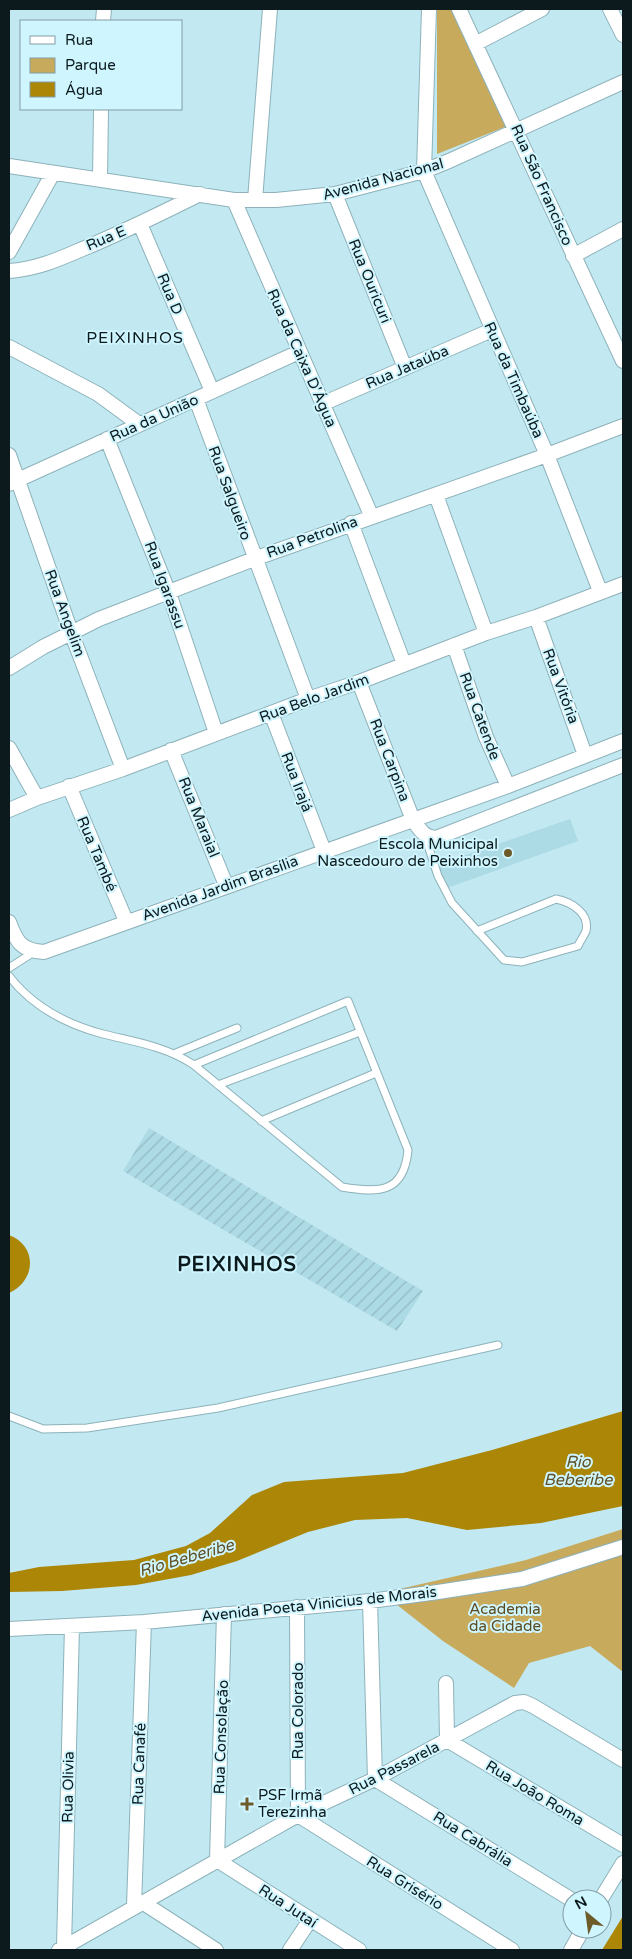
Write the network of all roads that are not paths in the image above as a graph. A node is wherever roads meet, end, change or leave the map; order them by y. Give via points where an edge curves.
1 (270, 9) edge
2 (429, 9) edge
3 (459, 9) edge
4 (542, 9) edge
5 (610, 9) edge
6 (623, 35) edge
7 (477, 43) junction
8 (623, 82) edge
9 (101, 110) edge
10 (518, 131) junction
11 (9, 166) edge
12 (424, 171) junction
13 (53, 173) junction
14 (100, 179) junction
15 (200, 194) junction
16 (335, 194) junction
17 (234, 200) junction
18 (255, 200) junction
19 (140, 224) junction
20 (623, 229) edge
21 (9, 252) edge
22 (573, 256) junction
23 (9, 271) edge
24 (492, 330) junction
25 (9, 347) edge
26 (299, 352) junction
27 (623, 361) edge
28 (405, 368) junction
29 (212, 391) junction
30 (196, 399) junction
31 (322, 404) junction
32 (139, 424) junction
33 (623, 426) edge
34 (107, 438) junction
35 (9, 455) edge
36 (547, 455) junction
37 (14, 482) edge
38 (436, 495) junction
39 (371, 515) junction
40 (351, 523) junction
41 (254, 558) junction
42 (621, 584) edge
43 (600, 591) junction
44 (169, 593) junction
45 (536, 617) junction
46 (71, 632) junction
47 (486, 633) junction
48 (454, 645) junction
49 (404, 664) junction
50 (9, 668) edge
51 (359, 682) junction
52 (308, 699) junction
53 (271, 713) junction
54 (216, 733) junction
55 (623, 741) edge
56 (9, 748) edge
57 (171, 750) junction
58 (585, 755) junction
59 (623, 765) edge
60 (123, 769) junction
61 (69, 786) junction
62 (508, 786) junction
63 (37, 798) junction
64 (9, 810) edge
65 (413, 820) junction
66 (425, 835) junction
67 (324, 851) junction
68 (226, 885) junction
69 (126, 921) junction
70 (9, 922) edge
71 (477, 931) junction
72 (35, 952) junction
73 (9, 968) edge
74 (9, 976) edge
75 (237, 1028) dead end
76 (360, 1032) junction
77 (176, 1053) junction
78 (194, 1065) junction
79 (376, 1073) junction
80 (218, 1085) junction
81 (261, 1121) junction
82 (498, 1346) dead end
83 (9, 1416) edge
84 (623, 1547) edge
85 (370, 1601) junction
86 (297, 1607) junction
87 (224, 1614) junction
88 (144, 1622) junction
89 (72, 1626) junction
90 (9, 1629) edge
91 (446, 1683) dead end
92 (446, 1740) junction
93 (623, 1760) edge
94 (375, 1779) junction
95 (298, 1815) junction
96 (623, 1846) edge
97 (217, 1860) junction
98 (623, 1863) edge
99 (607, 1889) edge
100 (562, 1894) edge
101 (138, 1904) junction
102 (310, 1920) junction
103 (577, 1939) edge
104 (64, 1949) edge
105 (216, 1950) edge
106 (290, 1950) edge
107 (359, 1950) edge
108 (512, 1950) edge
109 (571, 1950) edge

1 - 18 street
2 - 12 street
3 - 7 street, Rua São Francisco
4 - 7 street
5 - 6 street
7 - 10 street, Rua São Francisco
8 - 10 street, Avenida Nacional
9 - 14 street
10 - 12 street, Avenida Nacional
10 - 22 street, Rua São Francisco
11 - 13 street, Avenida Nacional
12 - 16 street, Avenida Nacional
12 - 24 street, Rua da Timbaúba
13 - 14 street, Avenida Nacional
13 - 21 street
14 - 15 street, Avenida Nacional
15 - 17 street, Avenida Nacional
15 - 19 street, Rua E
16 - 18 street, Avenida Nacional
16 - 28 street, Rua Ouricuri
17 - 18 street, Avenida Nacional
17 - 26 street, Rua da Caixa D'Água
19 - 23 street, Rua E via 48,264
19 - 29 street, Rua D
20 - 22 street
22 - 27 street, Rua São Francisco
24 - 28 street, Rua Jataúba
24 - 36 street, Rua da Timbaúba
25 - 32 street via 98,394
26 - 29 street, Rua da União
26 - 31 street, Rua da Caixa D'Água
28 - 31 street, Rua Jataúba
29 - 30 street, Rua da União
30 - 32 street, Rua da União
30 - 41 street, Rua Salgueiro
31 - 39 street, Rua da Caixa D'Água
32 - 34 street, Rua da União
33 - 36 street, Rua Petrolina
34 - 37 street, Rua da União
34 - 44 street, Rua Igarassu
35 - 37 street, Rua Angelim
36 - 38 street, Rua Petrolina
36 - 43 street, Rua da Timbaúba
37 - 46 street, Rua Angelim
38 - 39 street, Rua Petrolina
38 - 47 street
39 - 40 street, Rua Petrolina
40 - 41 street, Rua Petrolina
40 - 49 street
41 - 44 street, Rua Petrolina
41 - 52 street, Rua Salgueiro
42 - 43 street, Rua Belo Jardim
43 - 45 street, Rua Belo Jardim
44 - 46 street, Rua Petrolina
44 - 54 street, Rua Igarassu
45 - 47 street, Rua Belo Jardim
45 - 58 street, Rua Vitória
46 - 50 street, Rua Petrolina
46 - 60 street, Rua Angelim
47 - 48 street, Rua Belo Jardim
48 - 49 street, Rua Belo Jardim
48 - 62 street, Rua Catende via 486,737
49 - 51 street, Rua Belo Jardim
51 - 52 street, Rua Belo Jardim
51 - 65 street, Rua Carpina
52 - 53 street, Rua Belo Jardim
53 - 54 street, Rua Belo Jardim
53 - 67 street, Rua Irajá
54 - 57 street, Rua Belo Jardim
55 - 58 street, Avenida Jardim Brasília
56 - 63 street
57 - 60 street, Rua Belo Jardim
57 - 68 street, Rua Maraial
58 - 62 street, Avenida Jardim Brasília
59 - 66 street via 436,838
60 - 61 street, Rua Belo Jardim
61 - 63 street, Rua Belo Jardim
61 - 69 street, Rua També
62 - 65 street, Avenida Jardim Brasília
63 - 64 street, Rua Belo Jardim
65 - 66 street, Rua Carpina
65 - 67 street, Avenida Jardim Brasília
66 - 71 lane via 438,876 452,903
67 - 68 street, Avenida Jardim Brasília
68 - 69 street, Avenida Jardim Brasília
69 - 72 street, Avenida Jardim Brasília via 44,952
70 - 72 street via 16,941
71 - 71 lane via 504,960 522,962 578,946 586,930 584,916 569,901 556,900
72 - 73 lane
74 - 77 lane via 23,994 58,1019
75 - 77 lane
76 - 78 lane via 348,1001
76 - 79 lane
76 - 80 lane
77 - 78 lane
78 - 80 lane
79 - 81 lane
79 - 81 lane via 408,1150 406,1168 400,1180 386,1187 368,1191 342,1187
80 - 81 lane
82 - 83 lane via 218,1408 87,1428 43,1429
84 - 85 street, Avenida Poeta Vinicius de Morais via 522,1580
85 - 86 street, Avenida Poeta Vinicius de Morais
85 - 94 street
86 - 87 street, Avenida Poeta Vinicius de Morais
86 - 95 street, Rua Colorado
87 - 88 street, Avenida Poeta Vinicius de Morais
87 - 97 street, Rua Consolação
88 - 89 street, Avenida Poeta Vinicius de Morais
88 - 101 street, Rua Canafé
89 - 90 street, Avenida Poeta Vinicius de Morais
89 - 104 street, Rua Olivia
91 - 92 street
92 - 93 street, Rua Passarela via 509,1706 524,1702
92 - 94 street, Rua Passarela
92 - 96 street, Rua João Roma
94 - 95 street, Rua Passarela
94 - 100 street, Rua Cabrália
95 - 97 street, Rua Passarela
95 - 108 street, Rua Grisério
97 - 101 street, Rua Passarela
97 - 102 street, Rua Jutaí
98 - 99 street
101 - 104 street, Rua Passarela
101 - 105 street
102 - 106 street
102 - 107 street, Rua Jutaí
103 - 109 street

